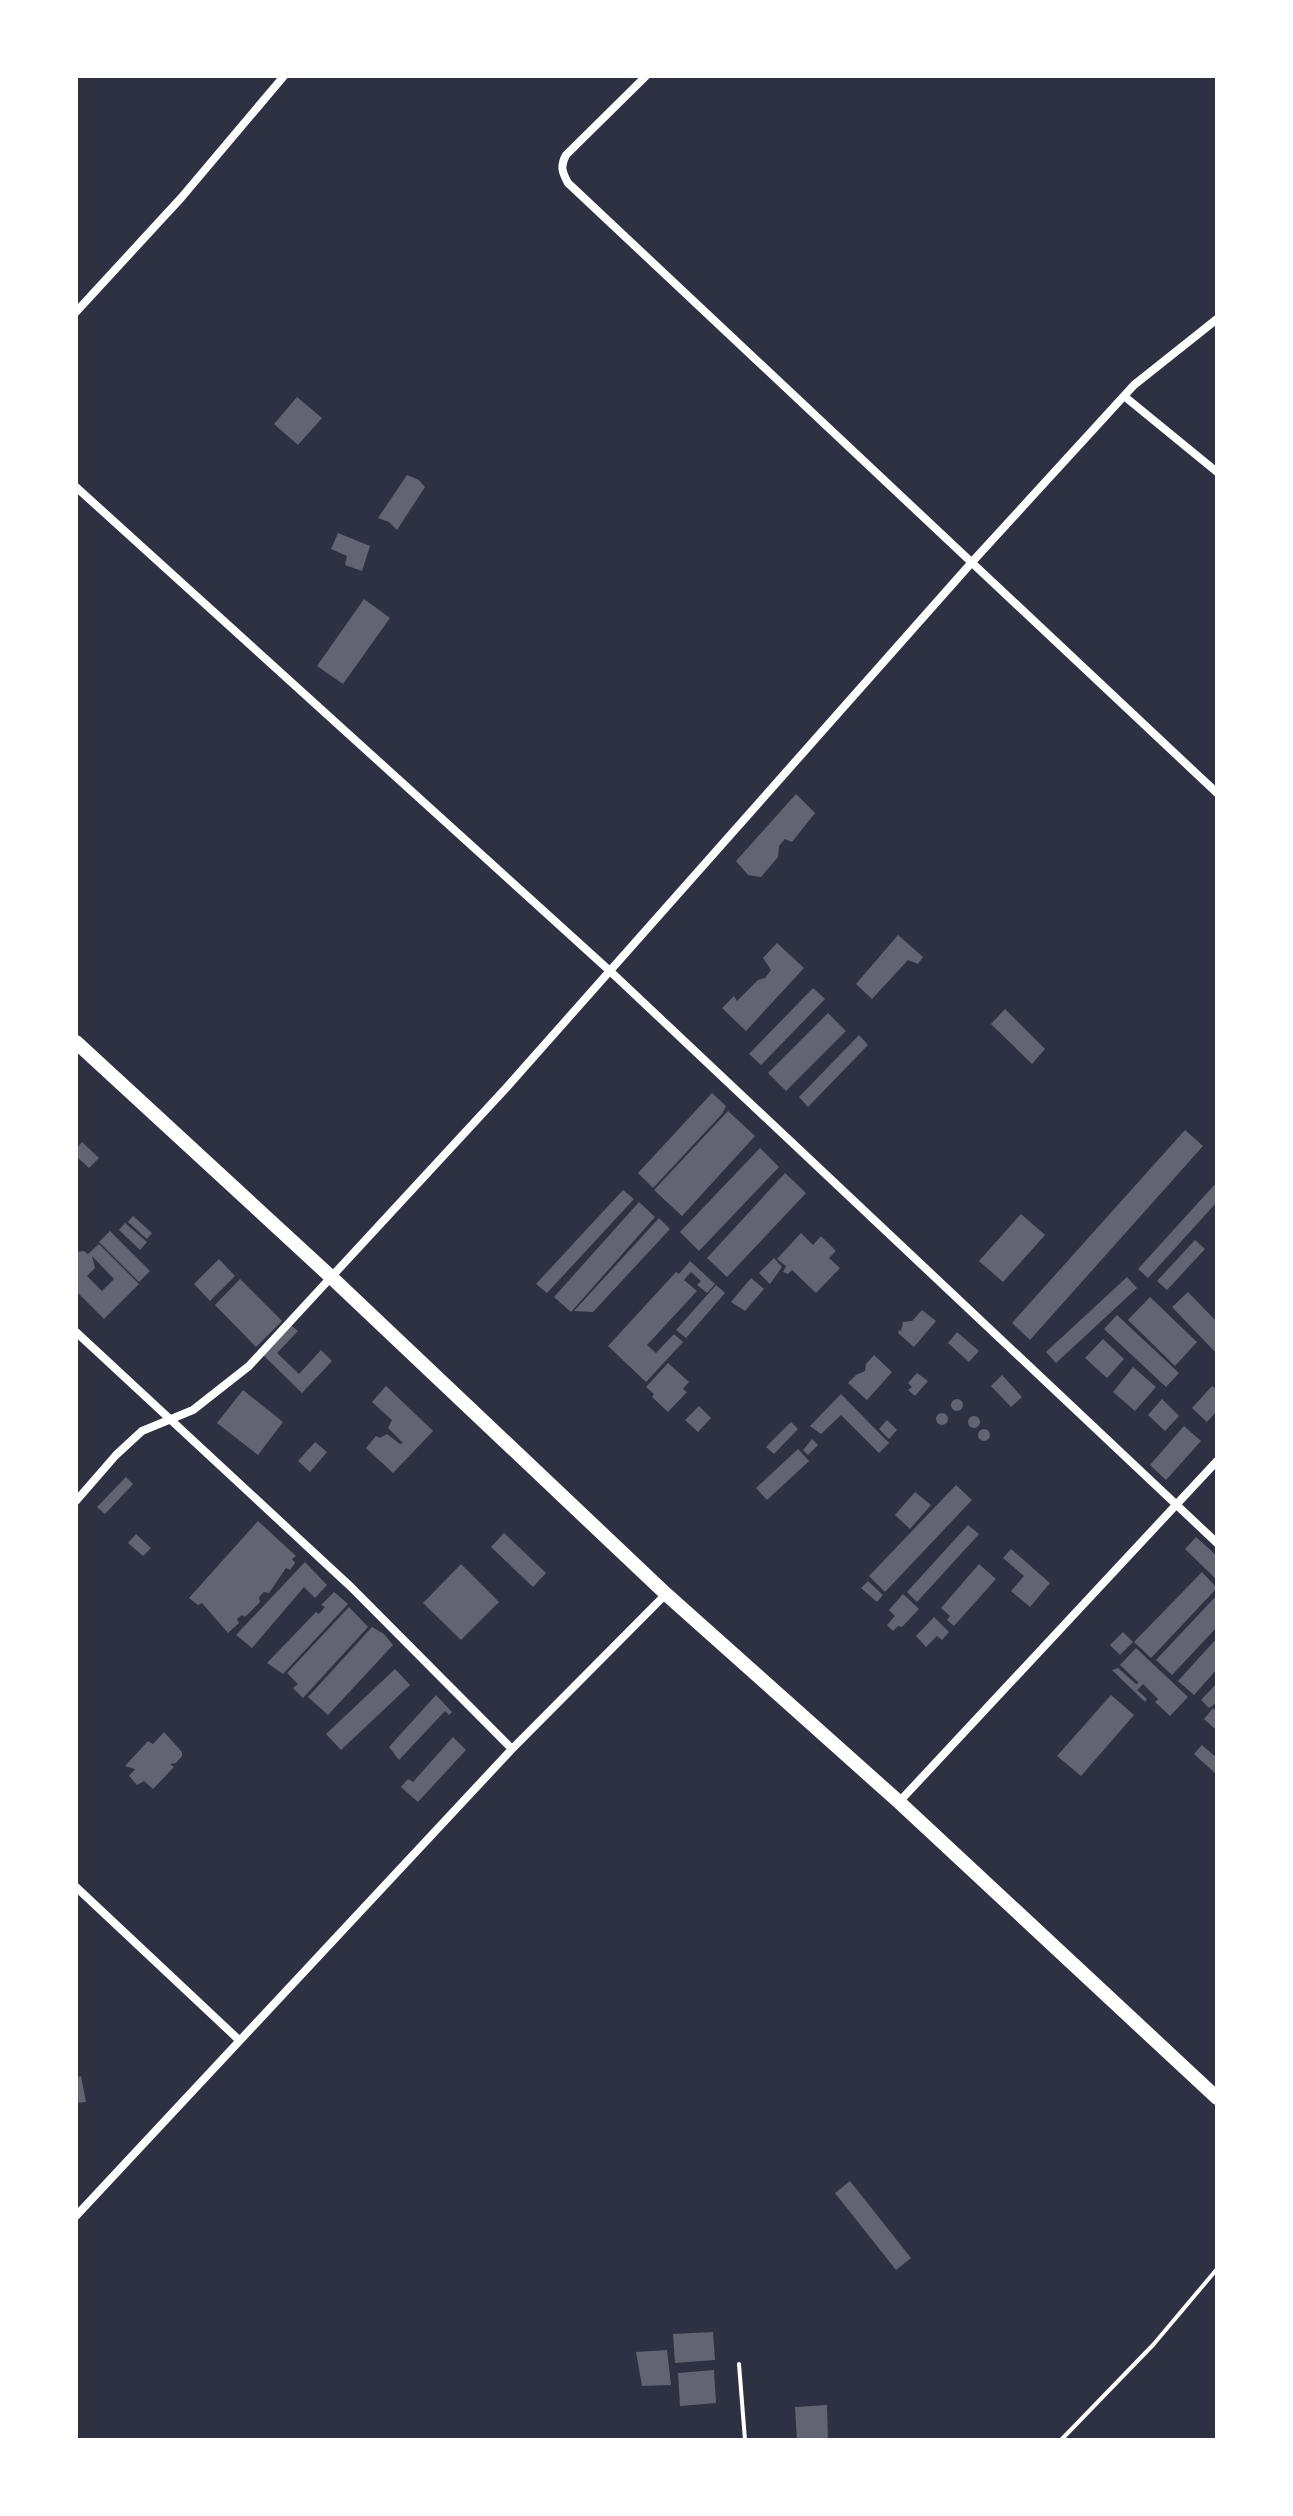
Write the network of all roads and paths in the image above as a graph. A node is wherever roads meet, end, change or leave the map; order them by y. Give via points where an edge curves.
1 (284, 76) edge
2 (646, 76) edge
3 (76, 312) edge
4 (1217, 319) edge
5 (1124, 396) junction
6 (1217, 472) edge
7 (76, 487) edge
8 (973, 561) junction
9 (1217, 793) edge
10 (611, 972) junction
11 (76, 1042) edge
12 (330, 1276) junction
13 (76, 1332) edge
14 (173, 1420) junction
15 (1217, 1461) edge
16 (76, 1501) edge
17 (1176, 1504) junction
18 (1217, 1543) edge
19 (666, 1594) junction
20 (512, 1749) junction
21 (899, 1802) junction
22 (76, 1887) edge
23 (239, 2040) junction
24 (1217, 2098) edge
25 (76, 2216) edge
26 (1217, 2269) edge
27 (739, 2364) dead end
28 (745, 2440) edge
29 (1061, 2440) edge

1 - 3 street
2 - 8 street via 566,155 561,163 568,183
4 - 5 street
5 - 6 street
5 - 8 street
7 - 10 street
8 - 9 street
8 - 10 street
10 - 12 street
10 - 17 street
11 - 12 highway
12 - 14 street via 249,1366
12 - 19 highway
13 - 14 street
14 - 16 street via 142,1431
14 - 20 street via 351,1587
15 - 17 street
17 - 18 street
17 - 21 street
19 - 20 street
19 - 21 highway
20 - 23 street
21 - 24 highway
22 - 23 street
23 - 25 street
26 - 29 lane
27 - 28 lane

